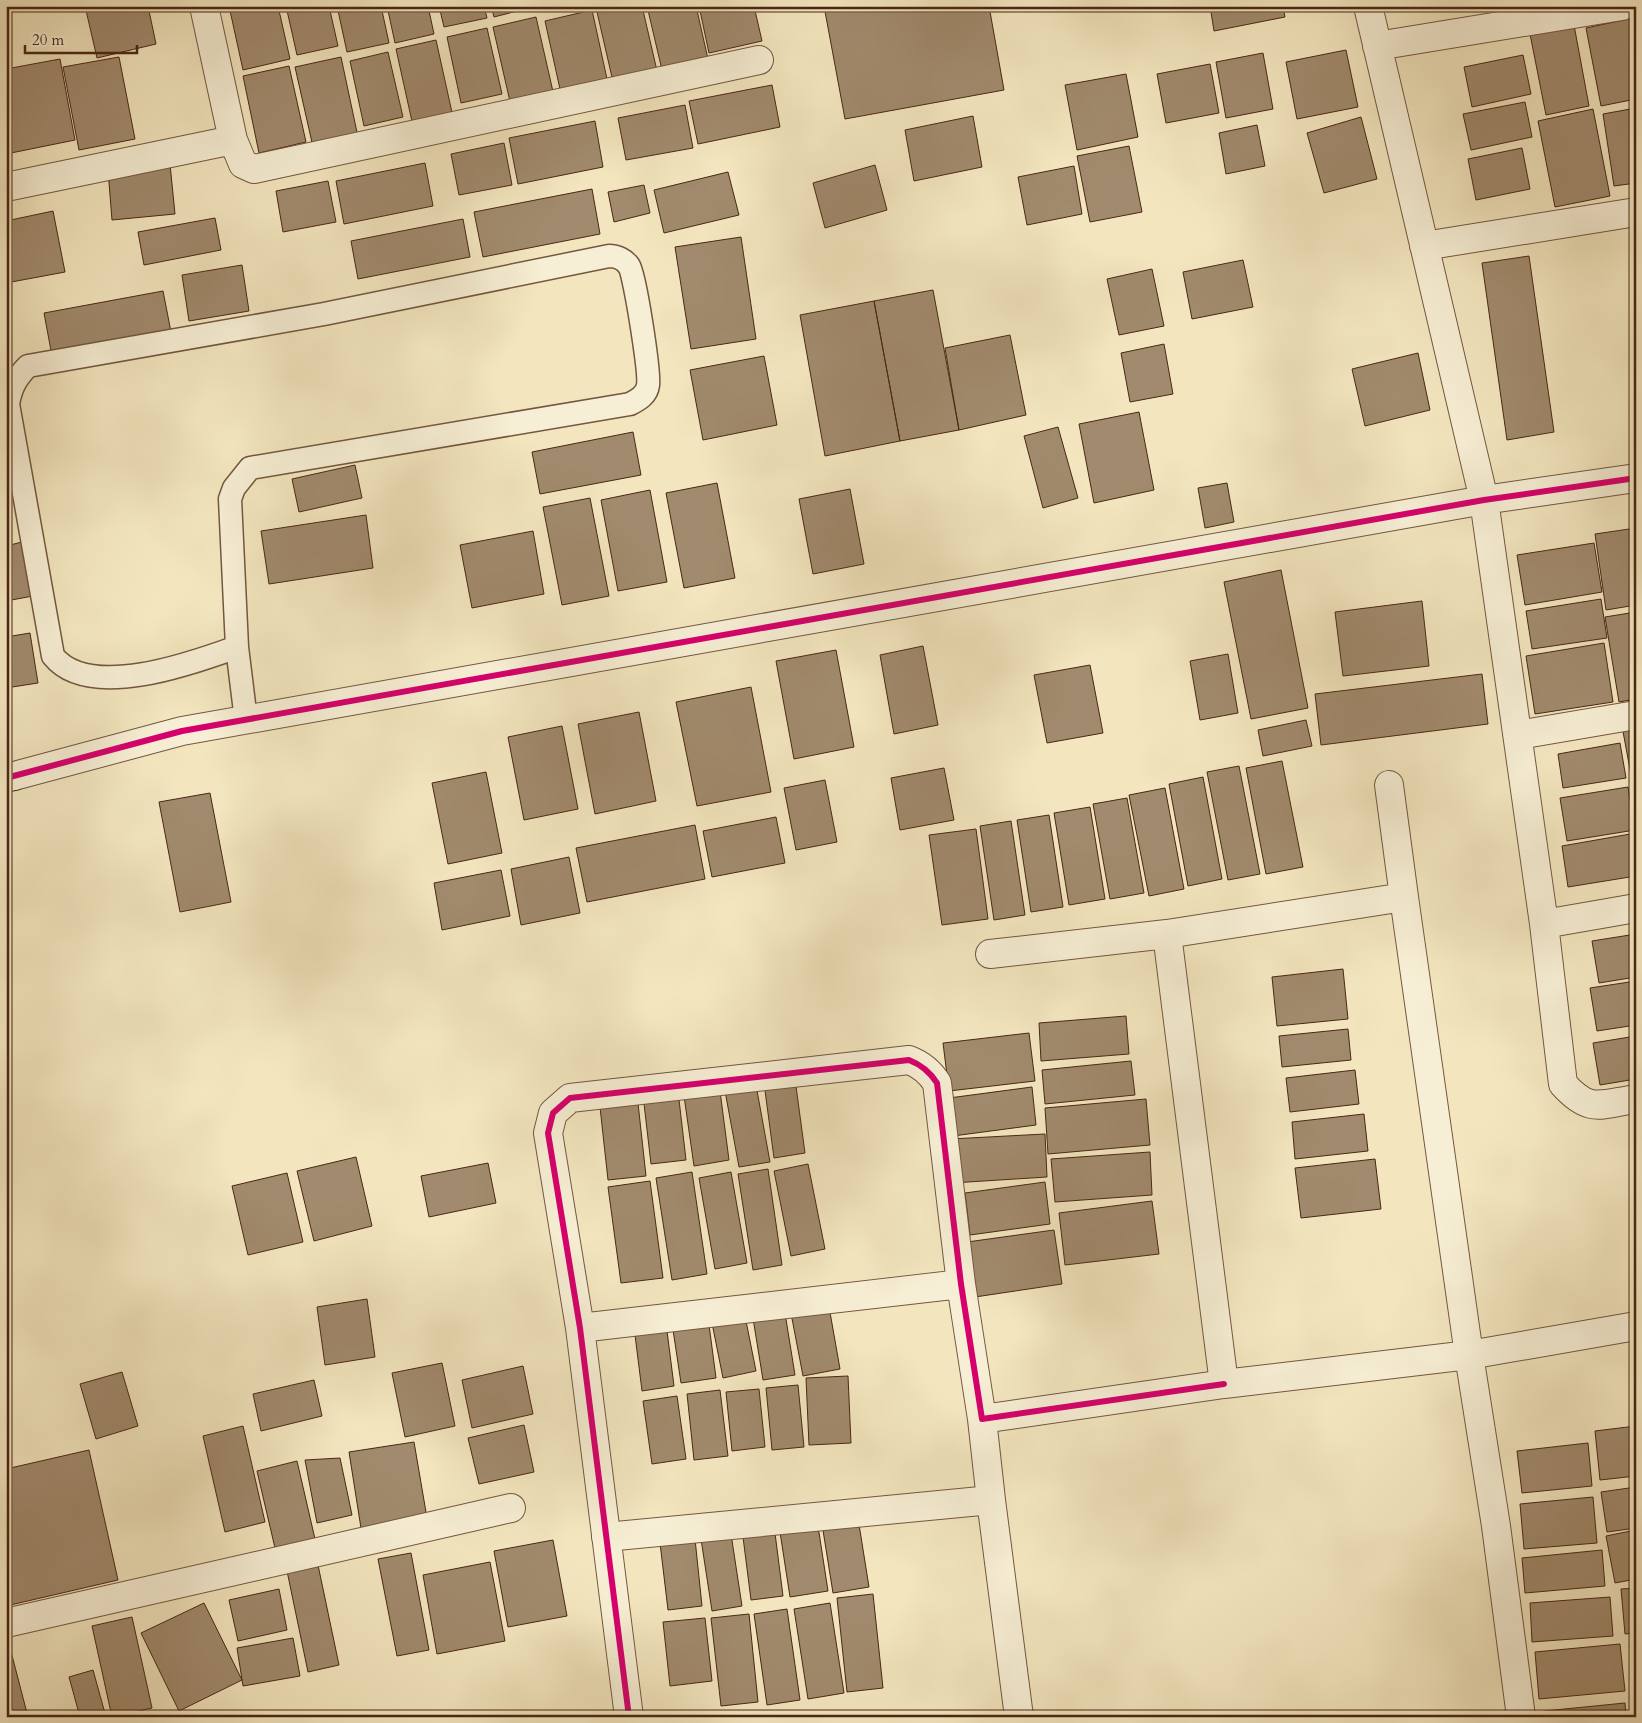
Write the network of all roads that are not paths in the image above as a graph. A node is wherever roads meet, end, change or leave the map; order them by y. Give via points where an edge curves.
1 (204, 6) edge
2 (1368, 6) edge
3 (1622, 6) edge
4 (1377, 46) junction
5 (759, 60) dead end
6 (233, 140) junction
7 (6, 187) edge
8 (1636, 212) edge
9 (1424, 246) junction
10 (1636, 478) edge
11 (1484, 500) junction
12 (237, 647) junction
13 (1636, 715) edge
14 (246, 720) junction
15 (1518, 735) junction
16 (10, 777) edge
17 (1389, 785) dead end
18 (1404, 897) junction
19 (1636, 908) edge
20 (1544, 924) junction
21 (1167, 934) junction
22 (990, 954) dead end
23 (1636, 1099) edge
24 (961, 1284) junction
25 (1636, 1326) edge
26 (580, 1328) junction
27 (1469, 1355) junction
28 (1224, 1384) junction
29 (982, 1419) junction
30 (991, 1500) junction
31 (511, 1508) dead end
32 (606, 1537) junction
33 (6, 1623) edge
34 (1013, 1716) edge
35 (629, 1717) edge
36 (1521, 1717) edge

1 - 6 street
2 - 4 street
3 - 4 street
4 - 9 street
5 - 6 street via 254,169 242,164
6 - 7 street
8 - 9 street
9 - 11 street
10 - 11 street
11 - 14 street
11 - 15 street
12 - 12 lane via 188,664 116,677 92,676 61,666 54,656 8,404 17,377 28,366 324,314 576,261 615,256 627,264 631,270 647,351 648,385 636,401 250,468 234,488 230,499
12 - 14 lane
13 - 15 street
14 - 16 street via 182,731
15 - 20 street
17 - 18 street
18 - 21 street
18 - 27 street
19 - 20 street
20 - 23 street via 1563,1084 1576,1098 1590,1106
21 - 22 street
21 - 28 street
24 - 26 street
24 - 26 street via 938,1083 919,1064 909,1060 570,1098 553,1113 548,1133
24 - 29 street
25 - 27 street
26 - 32 street
27 - 28 street
27 - 36 street
28 - 29 street
29 - 30 street
30 - 32 street
30 - 34 street
31 - 33 street
32 - 35 street

